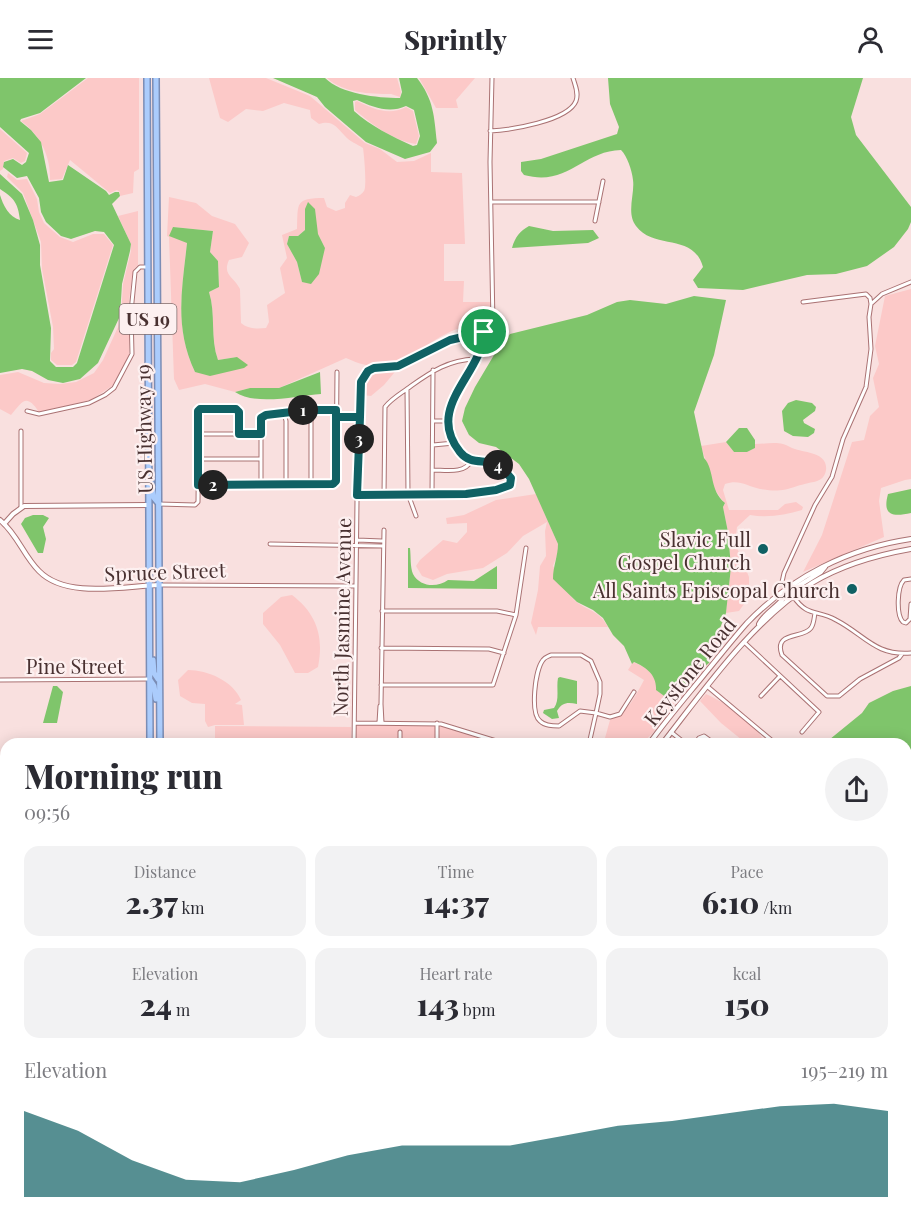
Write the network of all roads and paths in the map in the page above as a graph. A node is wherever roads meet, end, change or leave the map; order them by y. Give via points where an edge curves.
1 (147, 78) edge
2 (156, 78) edge
3 (492, 78) edge
4 (573, 78) edge
5 (490, 131) junction
6 (603, 181) dead end
7 (148, 194) junction
8 (491, 202) junction
9 (599, 202) junction
10 (157, 207) junction
11 (595, 220) dead end
12 (148, 267) junction
13 (911, 282) edge
14 (803, 302) dead end
15 (871, 304) junction
16 (484, 332) junction
17 (475, 359) junction
18 (433, 370) junction
19 (337, 372) dead end
20 (407, 389) junction
21 (311, 410) junction
22 (336, 410) junction
23 (27, 411) dead end
24 (284, 413) junction
25 (336, 417) junction
26 (360, 417) junction
27 (433, 421) junction
28 (447, 422) junction
29 (21, 431) dead end
30 (198, 434) junction
31 (239, 434) junction
32 (261, 434) junction
33 (453, 443) junction
34 (433, 445) junction
35 (198, 459) junction
36 (261, 459) junction
37 (471, 461) junction
38 (149, 465) junction
39 (433, 470) junction
40 (198, 485) junction
41 (261, 485) junction
42 (286, 485) junction
43 (311, 485) junction
44 (408, 494) junction
45 (432, 494) junction
46 (357, 495) junction
47 (384, 495) junction
48 (159, 504) junction
49 (148, 505) junction
50 (21, 507) junction
51 (416, 516) dead end
52 (0, 520) edge
53 (4, 524) junction
54 (0, 528) edge
55 (384, 530) dead end
56 (911, 539) edge
57 (382, 541) junction
58 (357, 543) junction
59 (270, 544) dead end
60 (382, 546) junction
61 (526, 548) dead end
62 (911, 549) edge
63 (827, 564) junction
64 (911, 579) edge
65 (149, 585) junction
66 (159, 585) junction
67 (356, 586) junction
68 (787, 589) junction
69 (793, 596) junction
70 (911, 604) edge
71 (382, 610) junction
72 (815, 613) junction
73 (516, 615) junction
74 (755, 630) junction
75 (744, 642) junction
76 (381, 648) junction
77 (150, 650) junction
78 (504, 653) junction
79 (911, 653) edge
80 (902, 654) junction
81 (780, 676) junction
82 (159, 679) junction
83 (0, 680) edge
84 (150, 680) junction
85 (381, 685) junction
86 (708, 687) junction
87 (634, 692) dead end
88 (761, 696) dead end
89 (596, 713) junction
90 (159, 721) junction
91 (355, 723) junction
92 (380, 723) junction
93 (437, 723) junction
94 (400, 732) dead end
95 (671, 732) junction
96 (802, 732) dead end
97 (150, 738) edge
98 (160, 738) edge
99 (354, 738) edge
100 (400, 738) edge
101 (437, 738) edge
102 (486, 738) edge
103 (590, 738) edge
104 (654, 738) edge
105 (666, 738) edge
106 (678, 738) edge
107 (769, 738) edge

1 - 7 highway, US Highway 19 / US 19
2 - 10 highway, US Highway 19 / US 19
3 - 5 street
4 - 5 street via 577,96 565,113
5 - 8 street
6 - 9 street
7 - 10 highway
7 - 12 highway, US Highway 19 / US 19
8 - 9 street
8 - 16 street via 494,319
9 - 11 street
10 - 48 highway, US Highway 19 / US 19
12 - 23 street via 135,272 132,354 112,390 89,403 39,414
12 - 38 highway, US Highway 19 / US 19
13 - 15 street via 882,294
14 - 15 street via 866,294
15 - 68 street via 866,387 843,439 832,477 784,573 782,582
16 - 17 street
16 - 26 street, North Jasmine Avenue via 450,340 398,366 368,371 361,382
17 - 18 street
17 - 28 street via 452,400
18 - 20 street
18 - 27 street
19 - 22 street
20 - 44 street
20 - 47 street via 385,407
21 - 22 street
21 - 24 street
21 - 43 street
22 - 25 street
24 - 32 street via 261,416
24 - 42 street
25 - 26 street
25 - 43 street via 336,481
26 - 46 street, North Jasmine Avenue
27 - 28 street
27 - 34 street
28 - 33 street
29 - 50 street
30 - 31 street
30 - 31 street via 201,408 236,409
30 - 35 street
31 - 32 street
32 - 36 street
33 - 34 street
33 - 37 street
34 - 39 street
35 - 36 street
35 - 40 street
36 - 41 street
37 - 39 street via 464,469
37 - 45 street via 497,464 511,482 505,488 478,493
38 - 48 highway via 154,498
38 - 49 highway, US Highway 19 / US 19
39 - 45 street
40 - 41 street
40 - 48 street via 195,505
41 - 42 street
42 - 43 street
44 - 45 street
44 - 47 street
44 - 51 street
46 - 47 street
46 - 58 street, North Jasmine Avenue
48 - 66 highway, US Highway 19 / US 19
49 - 50 main road
49 - 65 highway, US Highway 19 / US 19
50 - 53 main road
52 - 53 main road, Spruce Street
53 - 54 street
53 - 65 main road, Spruce Street via 39,571 62,585 91,589
55 - 57 street
56 - 63 main road, Keystone Road via 873,547
57 - 58 street
57 - 60 street
58 - 59 street
58 - 60 street
58 - 67 street, North Jasmine Avenue
60 - 71 street
61 - 73 street
62 - 69 main road, Keystone Road via 846,567
63 - 68 main road, Keystone Road
63 - 69 main road via 795,588
64 - 70 street via 900,585 900,619 904,623 910,620
65 - 66 main road, Spruce Street
65 - 77 highway, US Highway 19 / US 19
66 - 67 street, Spruce Street
66 - 82 highway, US Highway 19 / US 19
67 - 91 street, North Jasmine Avenue
68 - 74 main road via 784,598 763,616
68 - 104 main road, Keystone Road via 743,628
69 - 72 street via 803,609
69 - 74 main road, Keystone Road
71 - 73 street via 496,611
71 - 76 street
72 - 80 street via 837,620 877,648
72 - 80 street via 810,629 788,637 780,651 831,697
73 - 78 street
74 - 75 main road, Keystone Road
75 - 81 street
75 - 86 main road, Keystone Road
76 - 78 street via 486,649
76 - 85 street
77 - 82 highway
77 - 84 highway, US Highway 19 / US 19
78 - 85 street via 491,685
79 - 80 street
81 - 88 street
81 - 96 street via 819,712
82 - 90 highway, US Highway 19 / US 19
83 - 84 street, Pine Street
84 - 90 highway
84 - 97 highway, US Highway 19 / US 19
85 - 92 street
86 - 95 main road, Keystone Road
86 - 107 street
87 - 89 street via 620,714 610,717
89 - 89 street via 600,680 590,660 581,655 551,655 543,659 535,678 535,712 540,722 559,726 580,711
89 - 103 street
90 - 98 highway, US Highway 19 / US 19
91 - 92 street
91 - 99 street, North Jasmine Avenue
92 - 93 street
93 - 101 street
93 - 102 street
94 - 100 street
95 - 105 main road, Keystone Road
95 - 106 street

